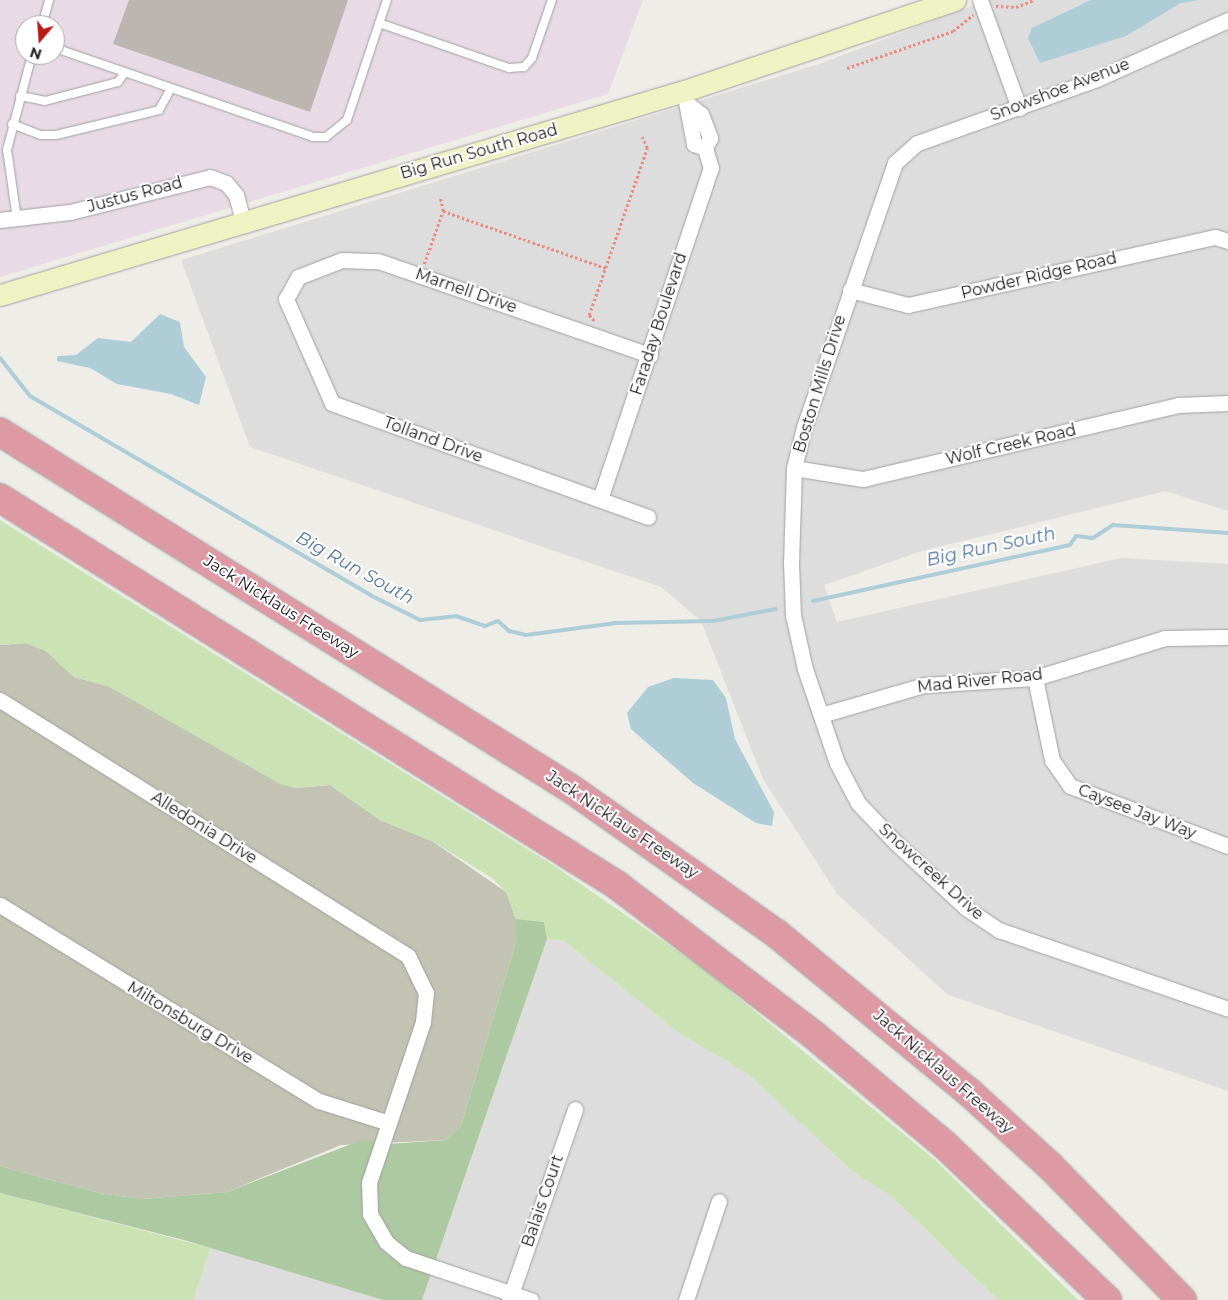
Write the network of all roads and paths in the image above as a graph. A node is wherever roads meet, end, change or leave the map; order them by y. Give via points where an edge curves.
1 (49, 0) edge
2 (387, 0) edge
3 (552, 0) edge
4 (955, 0) edge
5 (1034, 0) edge
6 (981, 5) edge
7 (45, 15) edge
8 (1228, 20) edge
9 (379, 23) junction
10 (65, 51) edge
11 (29, 65) edge
12 (847, 68) dead end
13 (125, 72) junction
14 (171, 88) junction
15 (20, 96) junction
16 (686, 98) junction
17 (1018, 108) junction
18 (12, 124) junction
19 (642, 137) dead end
20 (3, 151) edge
21 (895, 163) joint
22 (440, 197) dead end
23 (443, 210) junction
24 (17, 219) junction
25 (0, 220) edge
26 (243, 222) junction
27 (1228, 241) edge
28 (606, 268) junction
29 (420, 275) junction
30 (850, 290) junction
31 (288, 292) joint
32 (0, 295) edge
33 (590, 334) junction
34 (650, 355) junction
35 (1228, 403) edge
36 (0, 432) edge
37 (794, 468) junction
38 (0, 498) edge
39 (600, 499) junction
40 (648, 517) dead end
41 (793, 615) joint
42 (1228, 637) edge
43 (1035, 678) junction
44 (0, 700) edge
45 (820, 715) junction
46 (1228, 846) edge
47 (0, 905) edge
48 (1228, 1009) edge
49 (575, 1109) dead end
50 (389, 1123) junction
51 (719, 1201) dead end
52 (510, 1297) edge
53 (531, 1300) edge
54 (686, 1300) edge
55 (1107, 1300) edge
56 (1182, 1300) edge

1 - 7 lane
2 - 9 lane
3 - 9 lane via 532,58 524,67 509,68
4 - 16 street, Big Run South Road
5 - 6 path
6 - 12 path via 953,30
6 - 17 street
8 - 17 street, Snowshoe Avenue via 1098,79
9 - 14 lane via 347,120 326,137 313,137
10 - 13 lane
11 - 15 lane
13 - 14 lane
13 - 15 lane via 118,82 45,101
14 - 18 lane via 159,110 56,135 41,135
15 - 18 lane
16 - 26 street, Big Run South Road
16 - 34 street, Faraday Boulevard via 701,114 710,138 705,148 711,168
17 - 21 street, Snowshoe Avenue via 917,143
18 - 20 lane
19 - 28 path via 647,148
20 - 24 lane
21 - 30 street, Boston Mills Drive
22 - 23 path
23 - 28 path
23 - 29 path
24 - 25 street, Justus Road
24 - 26 street, Justus Road via 70,212 210,177 226,182 236,195
26 - 32 street, Big Run South Road
27 - 30 street, Powder Ridge Road via 1215,237 908,306
28 - 33 path via 589,315 595,318
29 - 31 street, Marnell Drive via 378,261 342,260 298,277
29 - 33 street, Marnell Drive
30 - 37 street, Boston Mills Drive via 822,368
31 - 39 street, Tolland Drive via 286,306 332,403
33 - 34 street, Marnell Drive
34 - 39 street, Faraday Boulevard
35 - 37 street, Wolf Creek Road via 1178,405 863,479
36 - 56 highway, Jack Nicklaus Freeway via 562,782 777,934 969,1092 1050,1166
37 - 41 street, Boston Mills Drive
38 - 55 highway via 618,885 814,1036 946,1146
39 - 40 street, Tolland Drive
41 - 45 street, Snowcreek Drive
42 - 43 street, Mad River Road via 1165,638
43 - 45 street, Mad River Road via 924,685
43 - 46 street, Caysee Jay Way via 1052,760 1070,786
44 - 50 street, Alledonia Drive via 408,956 426,993 423,1022
45 - 48 street, Snowcreek Drive via 858,803 982,920
47 - 50 street, Miltonsburg Drive via 318,1101
49 - 52 street, Balais Court
50 - 52 street via 369,1182 370,1214 376,1228 406,1258
51 - 54 street
52 - 53 street

